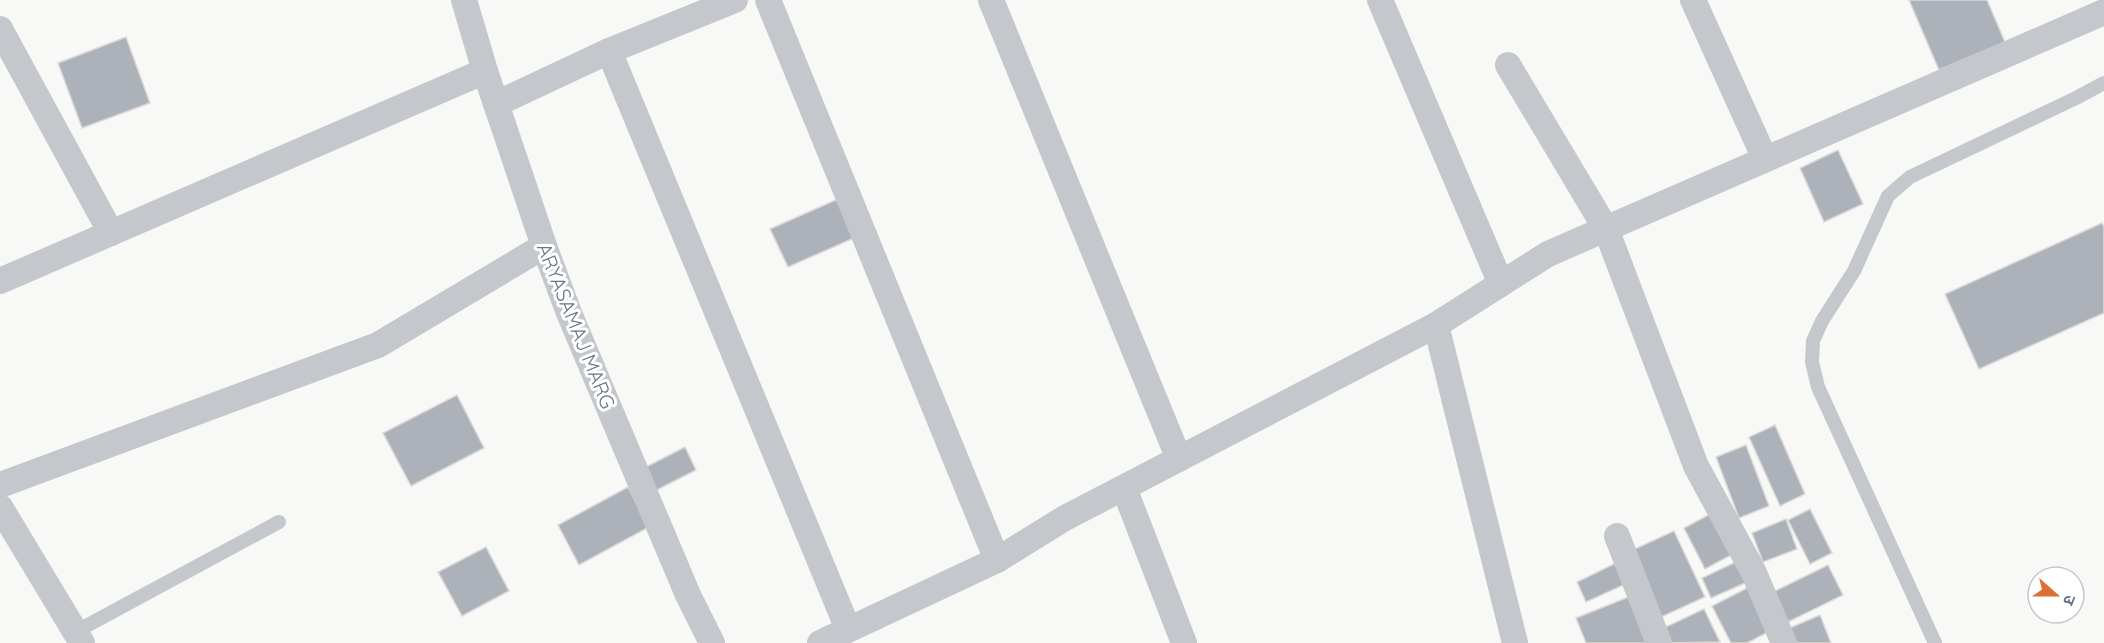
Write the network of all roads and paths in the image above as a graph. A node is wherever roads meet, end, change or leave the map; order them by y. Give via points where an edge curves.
1 (464, 0) edge
2 (735, 0) edge
3 (768, 0) edge
4 (991, 0) edge
5 (1380, 0) edge
6 (1693, 0) edge
7 (2104, 12) edge
8 (0, 29) edge
9 (609, 51) junction
10 (1508, 65) dead end
11 (485, 71) junction
12 (2104, 83) edge
13 (496, 104) junction
14 (1765, 159) junction
15 (1606, 229) junction
16 (111, 233) junction
17 (544, 246) junction
18 (0, 281) edge
19 (1501, 284) junction
20 (1436, 325) junction
21 (1179, 459) junction
22 (0, 485) edge
23 (1124, 488) junction
24 (0, 507) edge
25 (279, 522) dead end
26 (1617, 536) dead end
27 (997, 560) junction
28 (848, 629) junction
29 (79, 637) edge
30 (712, 643) edge
31 (820, 643) edge
32 (1184, 643) edge
33 (1515, 643) edge
34 (1659, 643) edge
35 (1784, 643) edge
36 (1935, 643) edge

1 - 11 street, ARYASAMAJ MARG
2 - 9 street
3 - 27 street
4 - 21 street
5 - 19 street
6 - 14 street
7 - 14 street
8 - 16 street
9 - 13 street
9 - 28 street
10 - 15 street
11 - 13 street, ARYASAMAJ MARG
11 - 16 street
12 - 36 lane via 1910,177 1888,196 1854,271 1814,341 1812,362 1818,387
13 - 17 street, ARYASAMAJ MARG
14 - 15 street
15 - 19 street via 1548,254
15 - 35 street via 1696,466 1754,573
16 - 18 street
17 - 22 street via 378,345
17 - 30 street, ARYASAMAJ MARG via 683,585
19 - 20 street
20 - 21 street
20 - 33 street
21 - 23 street
23 - 27 street via 1065,518
23 - 32 street
24 - 29 street
25 - 29 lane
26 - 34 street
27 - 28 street
28 - 31 street

